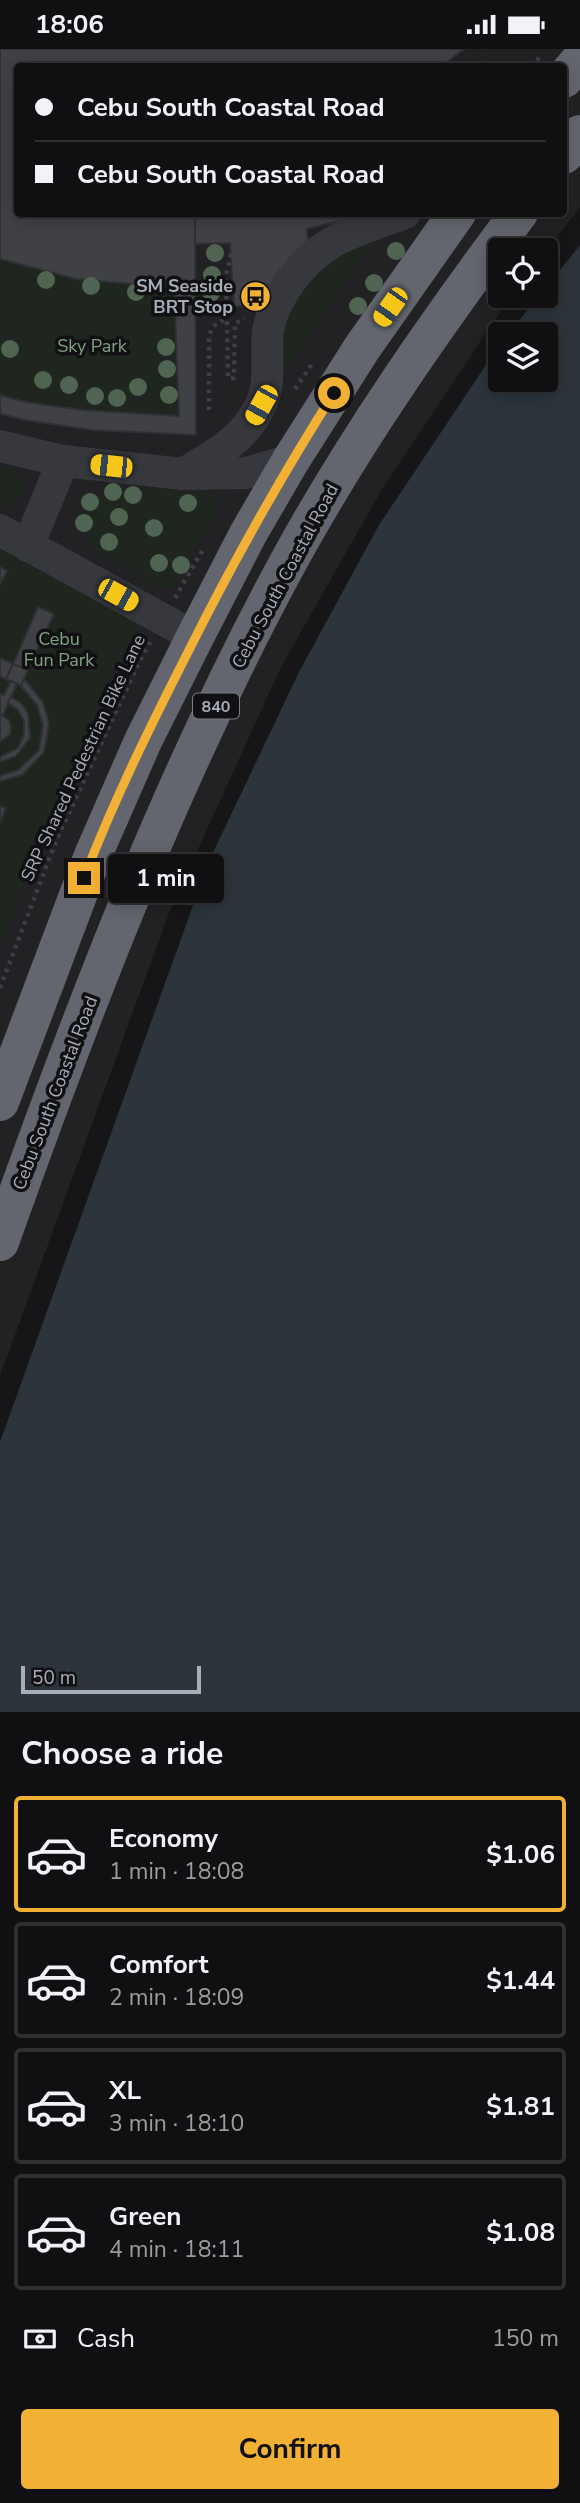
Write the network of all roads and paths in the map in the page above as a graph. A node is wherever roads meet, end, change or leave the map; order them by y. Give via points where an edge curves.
1 (580, 60) edge
2 (567, 75) edge
3 (580, 134) edge
4 (567, 151) edge
5 (394, 217) edge
6 (454, 217) edge
7 (516, 217) edge
8 (231, 254) dead end
9 (270, 316) junction
10 (227, 319) junction
11 (209, 410) dead end
12 (0, 446) edge
13 (291, 460) junction
14 (63, 461) junction
15 (184, 474) junction
16 (0, 530) edge
17 (28, 546) junction
18 (179, 629) junction
19 (0, 988) edge
20 (0, 1102) edge
21 (0, 1242) edge

1 - 2 highway
3 - 4 highway
5 - 9 street via 323,246 303,263
6 - 13 highway, 840
7 - 21 highway, Cebu South Coastal Road / 840 via 406,372 334,484 238,662 138,876
8 - 10 path via 226,276
9 - 10 path via 235,323 233,378 228,378
9 - 15 street via 267,389 261,405 236,441
10 - 11 path via 216,323 209,335
12 - 14 street
13 - 15 street via 246,473
13 - 18 highway, 840 via 248,534
14 - 15 street
14 - 17 street
16 - 17 street
17 - 18 street
18 - 19 path, SRP Shared Pedestrian Bike Lane via 140,660 56,841
18 - 20 highway, 840 via 143,741 94,853

